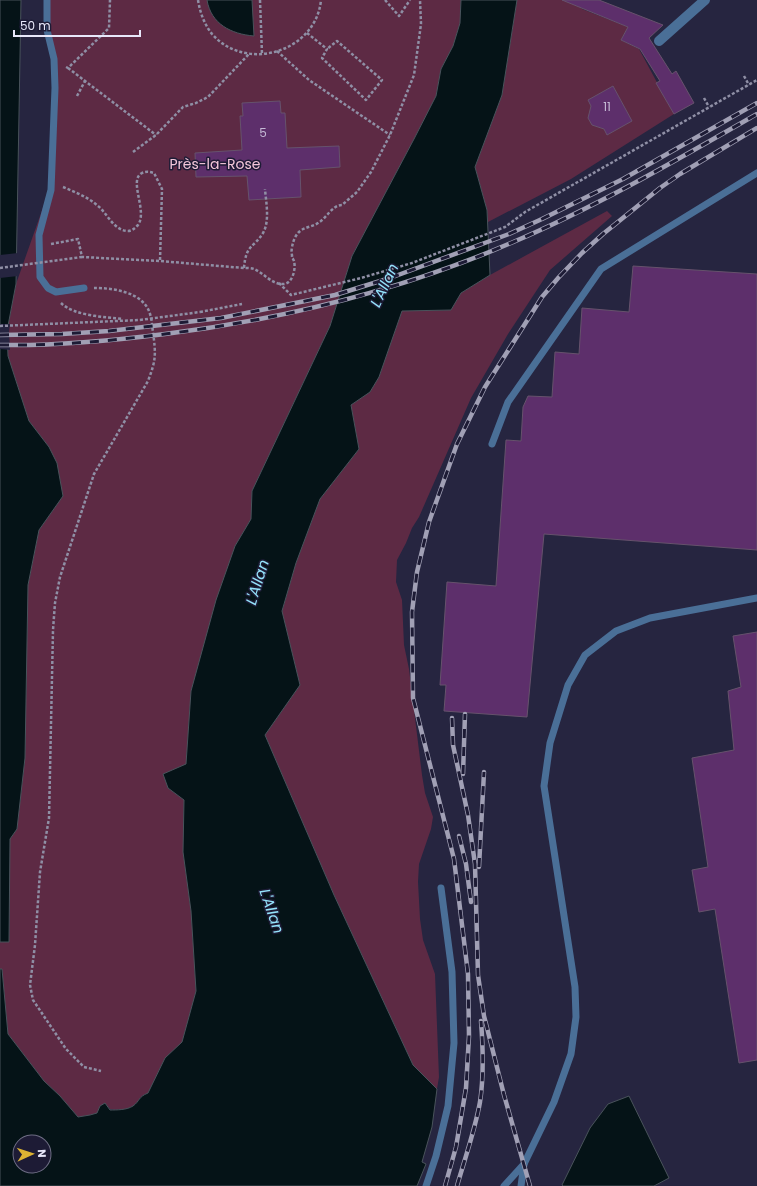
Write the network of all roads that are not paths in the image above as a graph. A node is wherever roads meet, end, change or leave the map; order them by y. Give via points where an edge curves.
1 (47, 0) edge
2 (705, 0) edge
3 (659, 41) dead end
4 (757, 172) edge
5 (84, 288) road end
6 (492, 444) dead end
7 (757, 598) edge
8 (441, 888) dead end
9 (524, 1164) junction
10 (505, 1185) edge
11 (426, 1186) edge
12 (521, 1186) edge

1 - 5 lane via 47,30 54,59 55,88 52,182 39,235 40,277 48,288 56,292
2 - 3 street
4 - 6 lane via 601,269 508,402
7 - 9 lane via 650,618 616,631 585,655 568,685 550,743 544,786 575,987 576,1017 571,1054 554,1102
8 - 11 lane via 452,972 454,1042 448,1106
9 - 10 lane
9 - 12 lane

